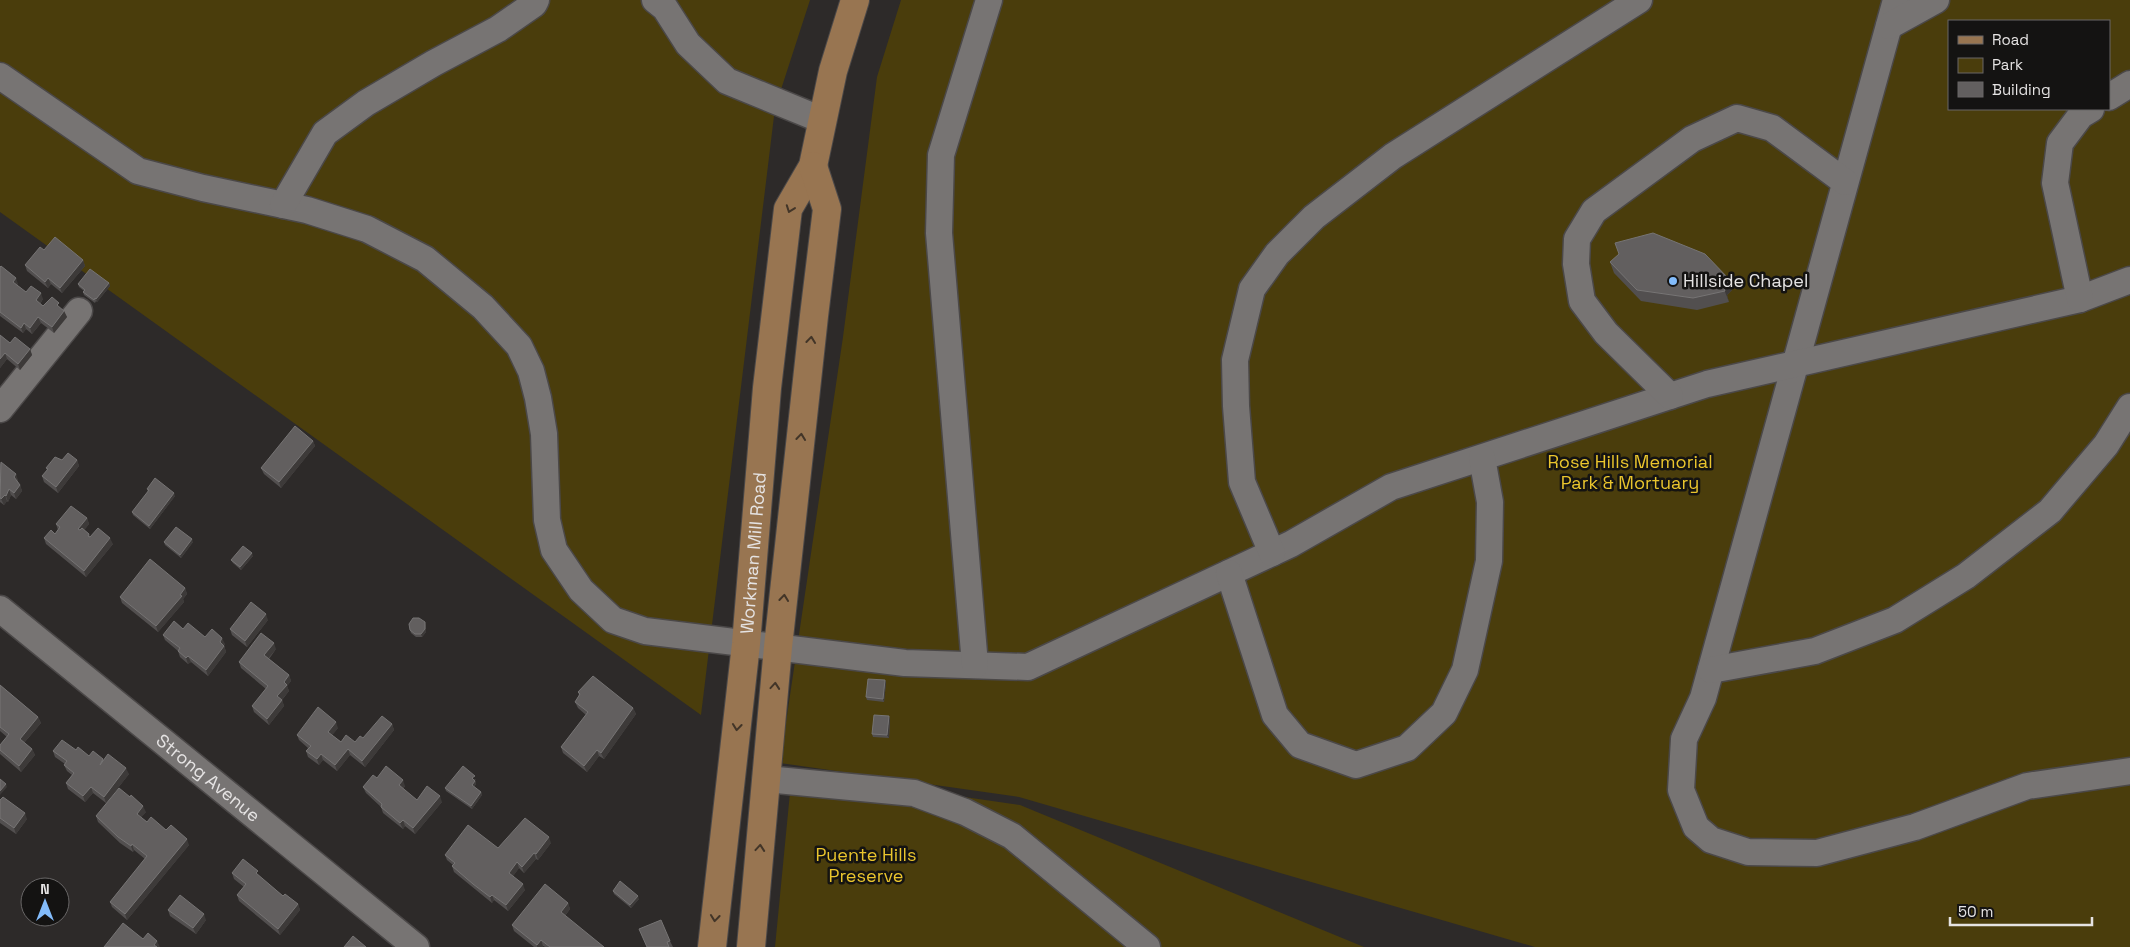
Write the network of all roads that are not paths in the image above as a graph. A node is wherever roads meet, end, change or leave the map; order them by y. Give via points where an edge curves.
1 (536, 0) edge
2 (655, 0) edge
3 (855, 0) edge
4 (989, 0) edge
5 (1639, 0) edge
6 (1896, 0) edge
7 (1936, 0) edge
8 (1889, 26) junction
9 (0, 76) edge
10 (2130, 84) edge
11 (2110, 96) edge
12 (2089, 110) edge
13 (822, 120) junction
14 (813, 166) junction
15 (1845, 182) junction
16 (283, 205) junction
17 (2130, 280) edge
18 (2080, 298) junction
19 (79, 311) dead end
20 (1794, 364) junction
21 (1670, 396) junction
22 (2130, 407) edge
23 (0, 409) edge
24 (1482, 458) junction
25 (1272, 553) junction
26 (1229, 573) junction
27 (0, 609) edge
28 (746, 644) junction
29 (778, 646) junction
30 (975, 665) junction
31 (1711, 670) junction
32 (2130, 771) edge
33 (766, 779) junction
34 (416, 947) edge
35 (712, 947) edge
36 (750, 947) edge
37 (1147, 947) edge

1 - 16 street via 498,29 366,103 325,132
2 - 13 street via 665,8 688,44 727,81
3 - 13 main road, Workman Mill Road
4 - 30 street via 941,155 938,234
5 - 25 street via 1393,156 1314,217 1278,254 1252,289 1235,360 1236,406 1242,482
6 - 8 street
7 - 8 street
8 - 15 street
9 - 16 street via 138,171
10 - 11 street
12 - 18 street via 2081,115 2060,143 2055,183
13 - 14 main road, Workman Mill Road
14 -> 28 main road, Workman Mill Road via 788,209 767,388
29 -> 14 main road, Workman Mill Road via 828,209
15 - 20 street
15 - 21 street via 1772,128 1737,118 1692,138 1594,211 1577,239 1576,264 1582,301 1606,333
16 - 28 street via 367,229 425,258 484,307 519,346 531,371 538,398 544,434 547,520 554,550 581,590 613,620 645,631
17 - 18 street
18 - 20 street
19 - 23 street
20 - 21 street
20 - 31 street
21 - 24 street
22 - 31 street via 2106,445 2050,511 1966,576 1895,620 1815,651
24 - 25 street via 1391,487
24 - 26 street via 1490,502 1489,561 1466,670 1444,713 1407,748 1356,765 1300,745 1275,715
25 - 26 street
26 - 30 street via 1028,668
27 - 34 street, Strong Avenue
28 - 29 street
28 -> 35 main road, Workman Mill Road
29 - 30 street via 905,663
33 -> 29 main road, Workman Mill Road
31 - 32 street via 1703,698 1684,739 1681,790 1696,827 1703,834 1711,840 1748,852 1817,852 1916,827 2027,786
36 -> 33 main road, Workman Mill Road
33 - 37 street via 914,793 966,812 1012,836

